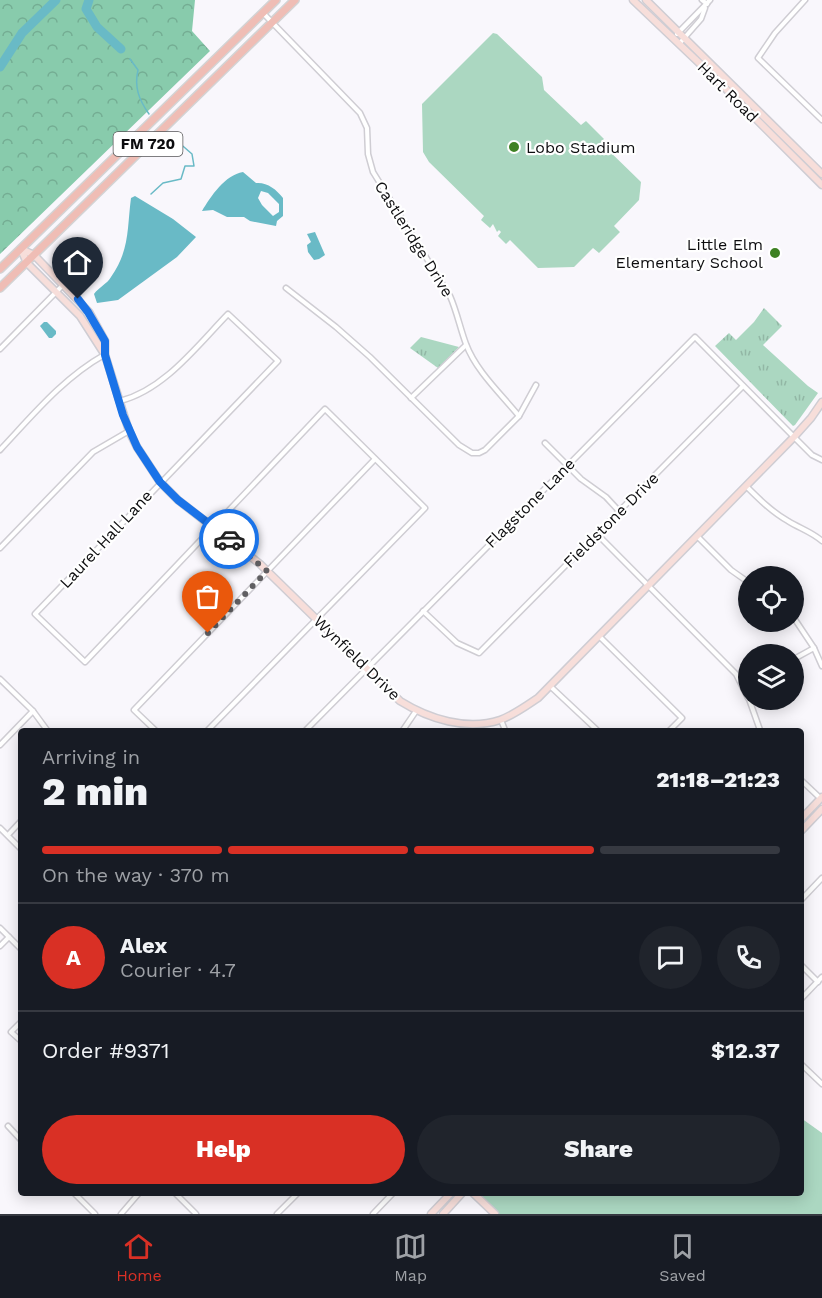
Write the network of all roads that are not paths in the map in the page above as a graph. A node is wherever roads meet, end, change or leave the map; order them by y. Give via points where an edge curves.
1 (276, 0) edge
2 (295, 0) edge
3 (633, 0) edge
4 (646, 0) edge
5 (702, 0) edge
6 (805, 0) edge
7 (708, 2) edge
8 (263, 13) junction
9 (272, 22) junction
10 (679, 31) junction
11 (685, 37) junction
12 (673, 38) junction
13 (679, 44) junction
14 (822, 120) edge
15 (772, 129) junction
16 (822, 174) edge
17 (822, 185) edge
18 (21, 249) junction
19 (34, 255) junction
20 (27, 263) junction
21 (0, 269) edge
22 (63, 285) junction
23 (0, 288) edge
24 (286, 288) dead end
25 (56, 291) junction
26 (466, 345) junction
27 (0, 349) edge
28 (105, 355) junction
29 (536, 385) dead end
30 (743, 386) junction
31 (411, 398) junction
32 (119, 401) junction
33 (822, 402) edge
34 (519, 416) junction
35 (129, 431) junction
36 (794, 437) junction
37 (545, 443) dead end
38 (0, 450) edge
39 (375, 459) junction
40 (822, 460) edge
41 (567, 466) junction
42 (160, 482) junction
43 (746, 486) junction
44 (619, 511) junction
45 (214, 528) junction
46 (597, 534) junction
47 (697, 536) junction
48 (822, 541) edge
49 (0, 548) edge
50 (267, 571) junction
51 (738, 575) edge
52 (648, 586) junction
53 (423, 611) junction
54 (316, 620) junction
55 (803, 632) edge
56 (599, 636) junction
57 (814, 648) junction
58 (804, 654) edge
59 (822, 666) edge
60 (366, 668) junction
61 (738, 677) edge
62 (0, 679) edge
63 (550, 686) junction
64 (753, 710) edge
65 (33, 711) junction
66 (416, 711) junction
67 (500, 720) junction
68 (46, 728) edge
69 (153, 728) edge
70 (210, 728) edge
71 (308, 728) edge
72 (405, 728) edge
73 (504, 728) edge
74 (595, 728) edge
75 (672, 728) edge
76 (759, 728) edge
77 (0, 745) edge
78 (804, 783) edge
79 (822, 799) edge
80 (822, 809) edge
81 (822, 814) edge
82 (804, 816) edge
83 (18, 824) edge
84 (0, 828) edge
85 (804, 830) edge
86 (804, 831) edge
87 (8, 836) junction
88 (18, 846) edge
89 (822, 878) edge
90 (804, 897) edge
91 (0, 928) edge
92 (9, 937) junction
93 (0, 946) edge
94 (18, 946) edge
95 (804, 968) edge
96 (822, 977) edge
97 (818, 982) junction
98 (804, 996) edge
99 (18, 1025) edge
100 (18, 1038) edge
101 (804, 1066) edge
102 (821, 1080) edge
103 (8, 1126) dead end
104 (18, 1137) edge
105 (78, 1196) edge
106 (137, 1196) edge
107 (178, 1196) edge
108 (295, 1196) edge
109 (390, 1196) edge
110 (448, 1196) edge
111 (459, 1196) edge
112 (476, 1196) edge
113 (95, 1214) edge
114 (121, 1214) edge
115 (196, 1214) edge
116 (278, 1214) edge
117 (373, 1214) edge
118 (431, 1214) edge
119 (443, 1214) edge
120 (495, 1214) edge

1 - 8 main road, FM 720
2 - 9 main road, FM 720
3 - 12 street, Hart Road
4 - 10 street, Hart Road
5 - 7 street
6 - 14 street via 758,58
7 - 10 street
7 - 11 street via 701,19
8 - 9 street, Castleridge Drive
8 - 18 main road, FM 720
9 - 19 main road, FM 720
9 - 26 street, Castleridge Drive via 360,112 367,128 373,172 450,296
10 - 11 street, Hart Road
10 - 12 street
11 - 13 street
11 - 15 street, Hart Road
12 - 13 street, Hart Road
13 - 15 street, Hart Road
15 - 16 street, Hart Road
15 - 17 street, Hart Road
18 - 19 street, Wynfield Drive
18 - 20 street, Wynfield Drive
18 - 21 main road, FM 720
19 - 20 main road, FM 720
19 - 22 street, Wynfield Drive
20 - 23 main road, FM 720
20 - 25 street, Wynfield Drive
22 - 25 street
22 - 28 street, Wynfield Drive via 101,333
24 - 31 street via 356,344
25 - 27 street
25 - 28 street, Wynfield Drive via 80,316
26 - 31 street
26 - 34 street, Castleridge Drive
28 - 32 street, Wynfield Drive
28 - 38 street via 67,381
29 - 34 street
30 - 36 street
30 - 41 street, Flagstone Lane via 695,337
30 - 44 street, Fieldstone Drive
31 - 34 street via 472,453 485,450
32 - 35 street, Wynfield Drive
32 - 42 street, Laurel Hall Lane via 134,398 158,383 228,314 278,361
33 - 36 street, Wynfield Drive
35 - 42 street, Wynfield Drive
35 - 49 street via 93,453
36 - 40 street
36 - 43 street, Wynfield Drive
37 - 41 street
39 - 45 street via 325,409
39 - 50 street
39 - 54 street via 425,508
41 - 44 street
41 - 53 street, Flagstone Lane
42 - 45 street, Wynfield Drive
42 - 45 street, Laurel Hall Lane via 35,614 85,662
43 - 47 street, Wynfield Drive
43 - 48 street via 786,521
44 - 46 street, Fieldstone Drive
45 - 50 street, Wynfield Drive
46 - 52 street
46 - 53 street, Fieldstone Drive via 478,653 457,642
47 - 51 street
47 - 52 street, Wynfield Drive
50 - 54 street, Wynfield Drive
50 - 69 street via 134,710
52 - 56 street, Wynfield Drive
52 - 61 street
53 - 60 street, Flagstone Lane
54 - 60 street, Wynfield Drive
54 - 70 street
55 - 57 street
56 - 63 street, Wynfield Drive
56 - 75 street via 682,718
57 - 58 street
57 - 59 street
60 - 66 street, Wynfield Drive
60 - 71 street, Flagstone Lane
62 - 65 street
63 - 67 street, Wynfield Drive via 522,709
63 - 74 street
64 - 76 street
65 - 68 street
65 - 77 street
66 - 67 street, Wynfield Drive via 461,723
66 - 72 street
67 - 73 street
78 - 79 street
79 - 82 street
80 - 85 street
81 - 86 street
83 - 87 street
84 - 87 street
87 - 88 street
89 - 90 street
91 - 92 street
92 - 93 street
92 - 94 street
95 - 97 street
96 - 97 street
97 - 98 street
99 - 100 street via 12,1032
101 - 102 street
103 - 104 street
105 - 113 street
106 - 114 street
107 - 115 street
108 - 116 street
109 - 117 street
110 - 118 street
111 - 119 street
112 - 120 street

